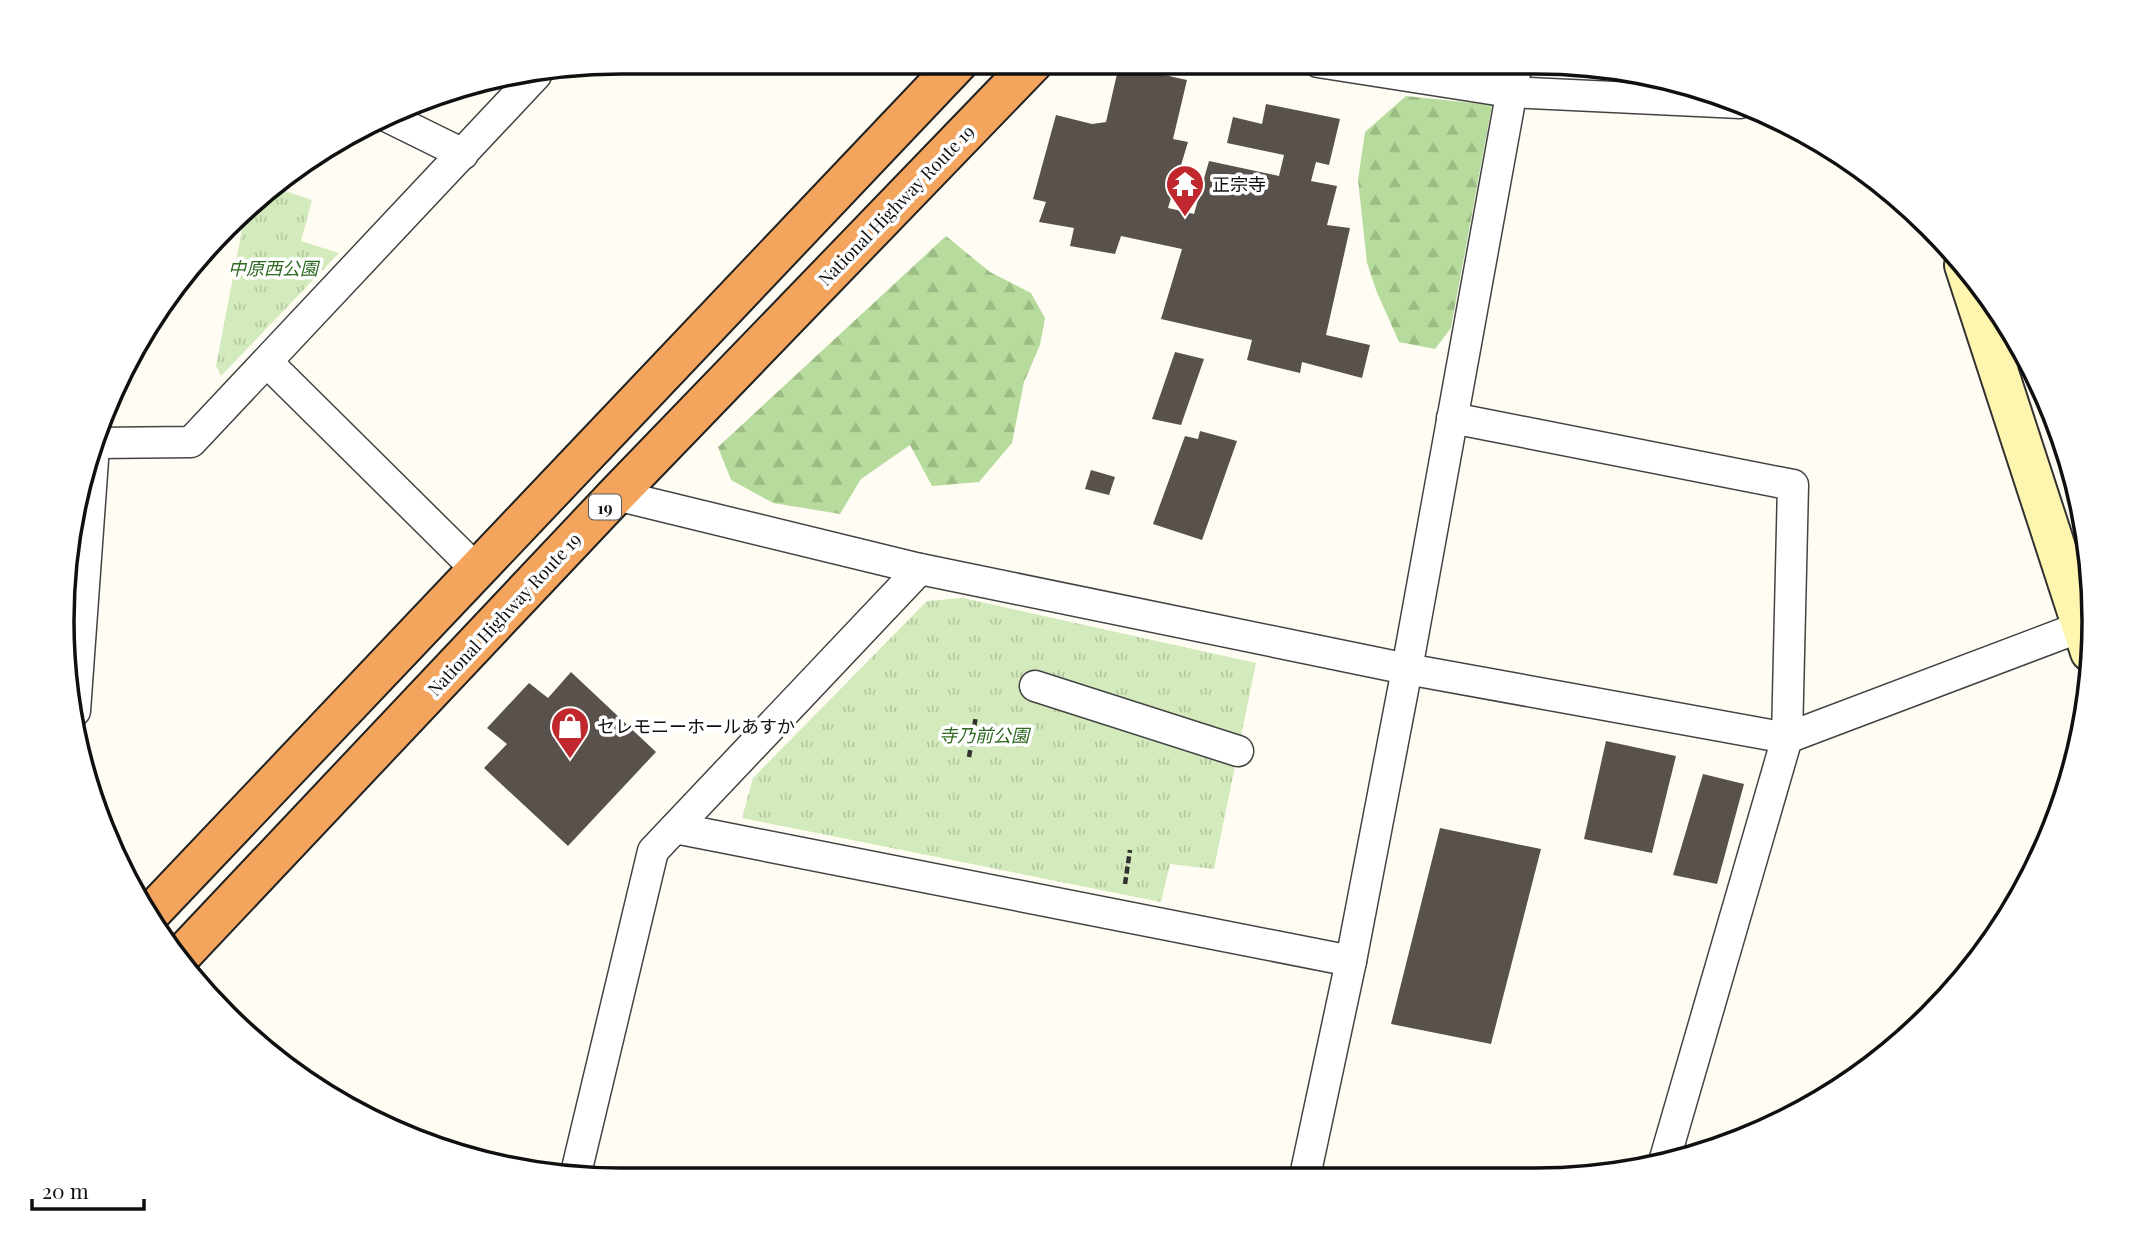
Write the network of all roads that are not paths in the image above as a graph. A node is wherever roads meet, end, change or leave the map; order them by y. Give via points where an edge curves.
1 (948, 74) edge
2 (1022, 74) edge
3 (1395, 74) edge
4 (1514, 74) edge
5 (530, 81) edge
6 (1510, 92) junction
7 (1705, 101) edge
8 (397, 122) edge
9 (463, 154) junction
10 (1991, 320) edge
11 (2008, 355) edge
12 (267, 362) junction
13 (1452, 418) junction
14 (103, 444) edge
15 (92, 477) edge
16 (617, 495) junction
17 (920, 569) junction
18 (477, 570) junction
19 (2082, 611) edge
20 (2081, 636) edge
21 (1407, 670) junction
22 (77, 682) edge
23 (1035, 686) dead end
24 (1787, 738) junction
25 (1238, 751) dead end
26 (675, 828) junction
27 (156, 908) edge
28 (186, 951) edge
29 (1351, 961) junction
30 (1667, 1151) edge
31 (578, 1165) edge
32 (1307, 1168) edge

1 - 18 highway
2 - 16 highway, National Highway Route 19 / 19
3 - 6 street
4 - 6 street
5 - 9 street
6 - 7 street
6 - 13 street
8 - 9 street
9 - 12 street
10 - 11 street
11 - 19 street
12 - 14 street via 191,442
12 - 18 street
13 - 21 street
13 - 24 street via 1793,485
15 - 22 street
16 - 17 street
16 - 28 highway, National Highway Route 19 / 19
17 - 21 street
17 - 26 street
18 - 27 highway
20 - 24 street
21 - 24 street
21 - 29 street
23 - 25 street
24 - 30 street
26 - 29 street
26 - 31 street via 653,851
29 - 32 street

